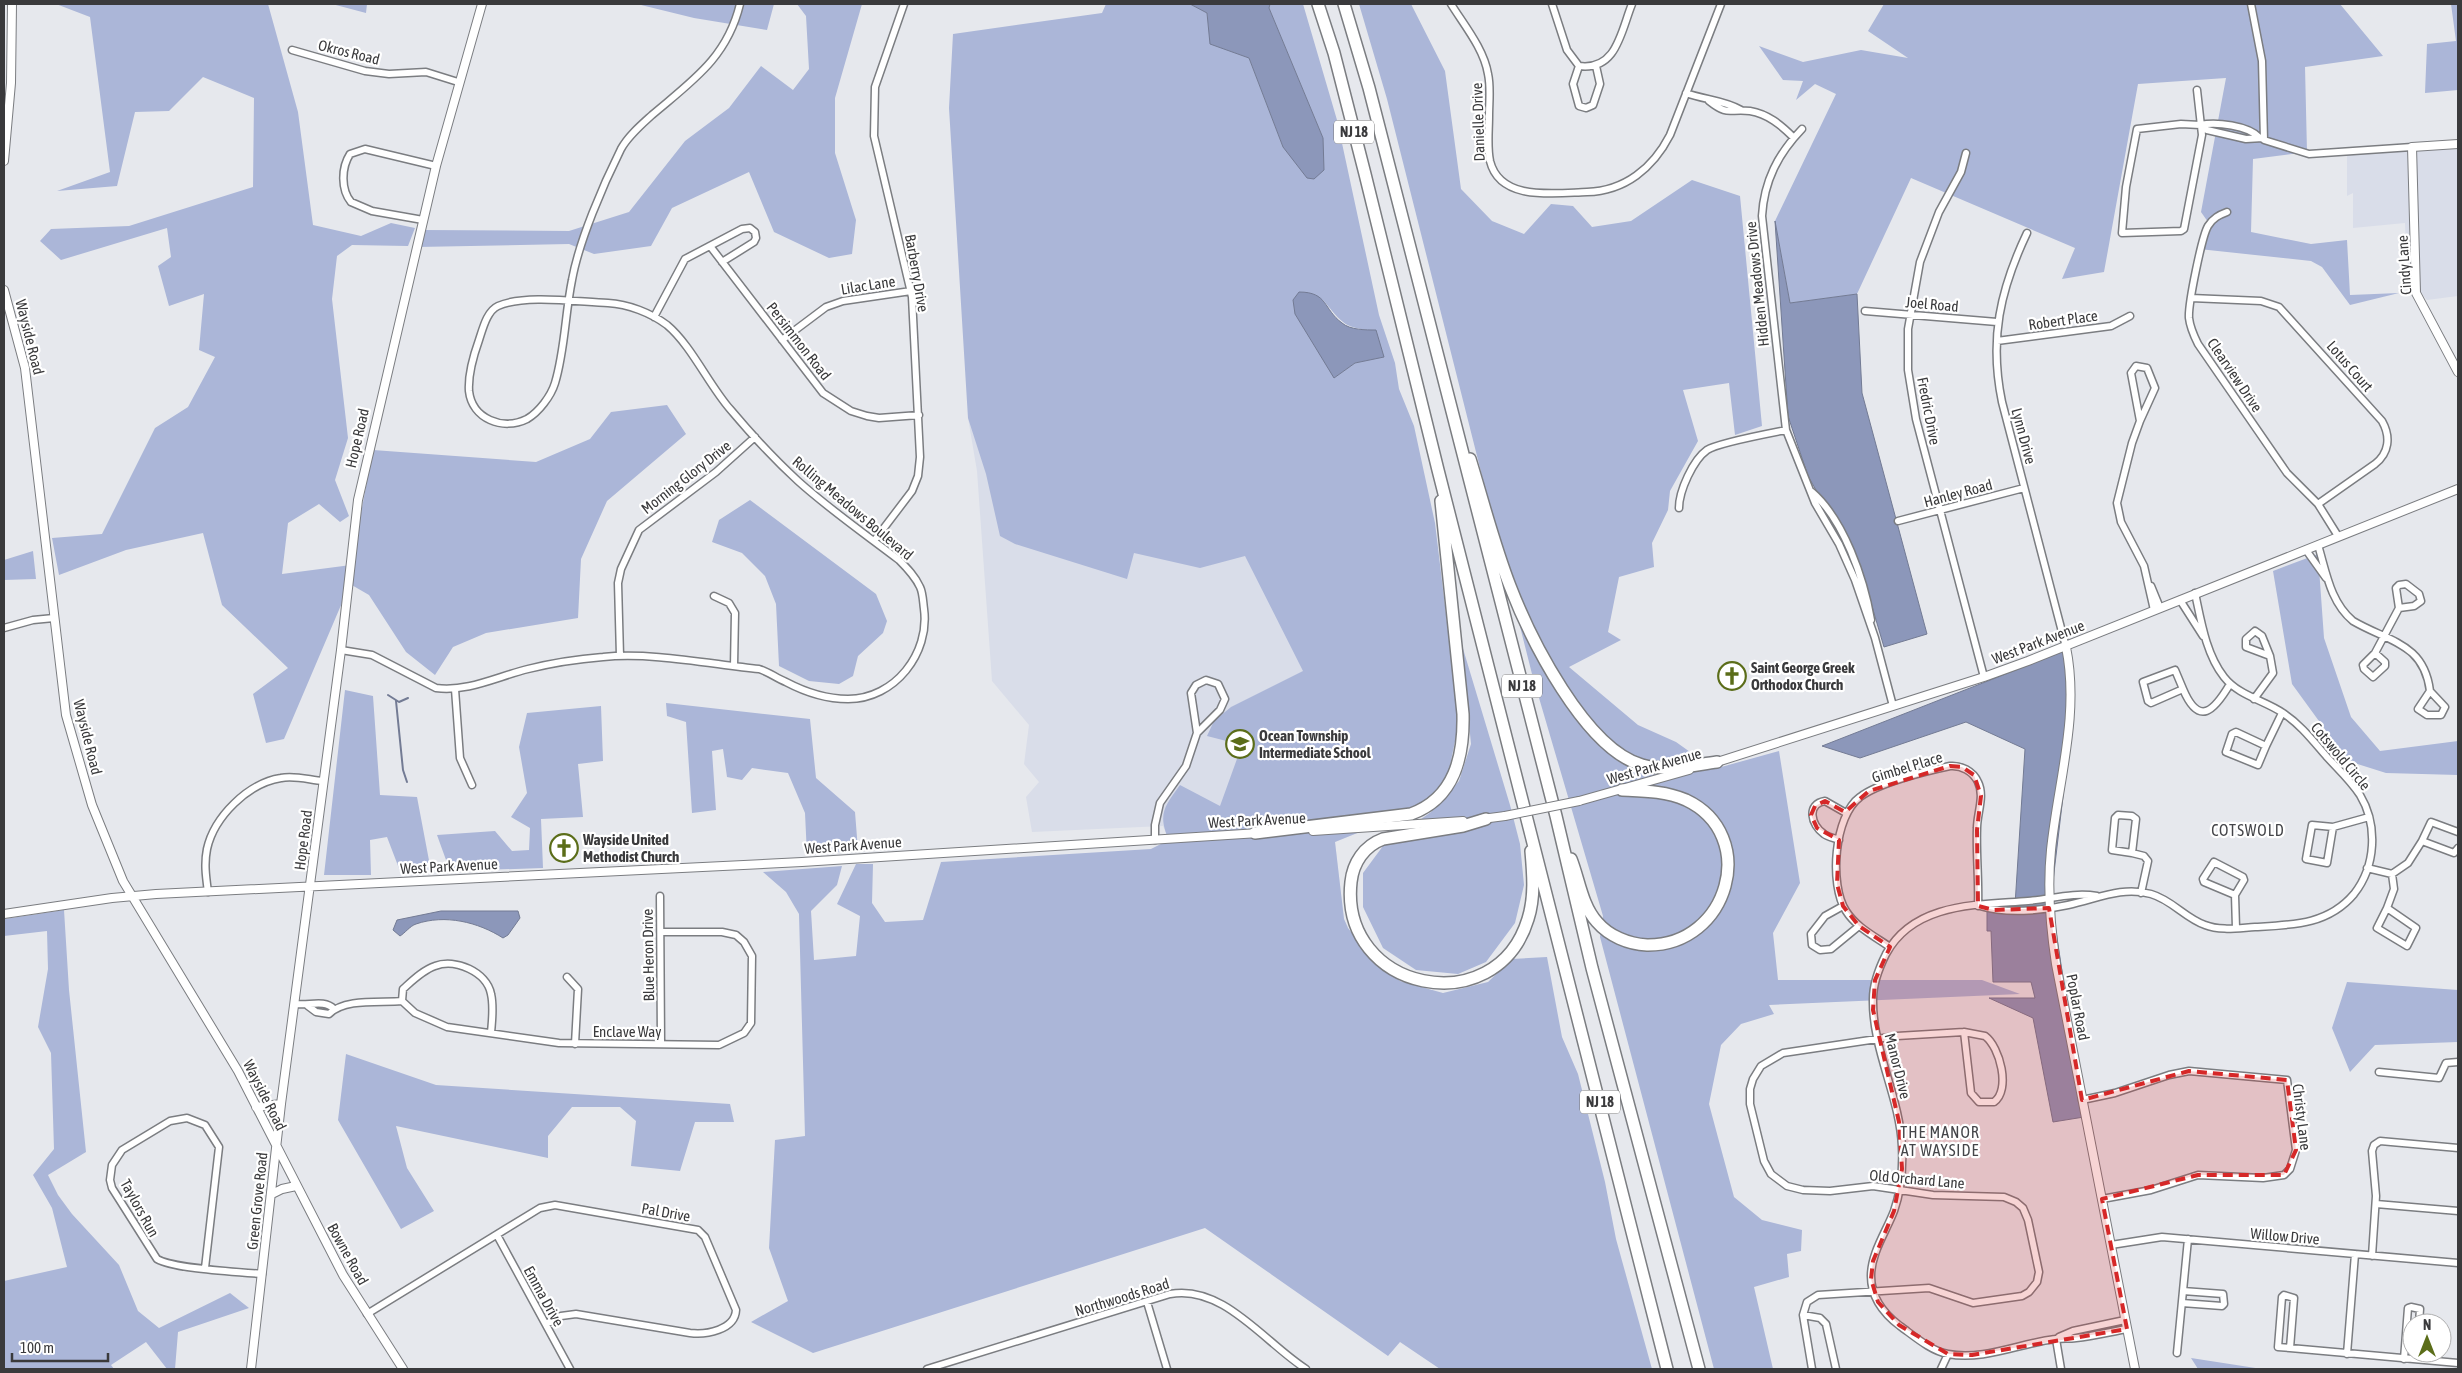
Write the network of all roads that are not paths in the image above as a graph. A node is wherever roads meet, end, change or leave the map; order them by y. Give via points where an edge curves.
1 (12, 4) edge
2 (482, 4) edge
3 (740, 4) edge
4 (904, 4) edge
5 (1318, 4) edge
6 (1344, 4) edge
7 (1451, 4) edge
8 (1552, 4) edge
9 (1632, 4) edge
10 (1721, 4) edge
11 (2250, 4) edge
12 (292, 50) dead end
13 (1579, 66) junction
14 (1596, 66) junction
15 (458, 82) junction
16 (2197, 90) dead end
17 (1686, 92) junction
18 (2200, 125) junction
19 (1802, 129) dead end
20 (1793, 137) junction
21 (2262, 137) junction
22 (2458, 144) edge
23 (2412, 147) junction
24 (1966, 154) dead end
25 (4, 161) edge
26 (436, 166) junction
27 (2227, 212) dead end
28 (423, 220) junction
29 (2027, 233) dead end
30 (710, 246) junction
31 (722, 262) junction
32 (4, 290) edge
33 (911, 291) junction
34 (2191, 298) junction
35 (568, 302) junction
36 (1865, 310) dead end
37 (1910, 314) junction
38 (2130, 316) dead end
39 (654, 317) junction
40 (1997, 322) junction
41 (782, 340) junction
42 (1996, 341) junction
43 (1437, 355) junction
44 (2458, 372) edge
45 (919, 415) junction
46 (2140, 421) junction
47 (1786, 430) junction
48 (755, 437) junction
49 (1438, 470) junction
50 (2024, 488) junction
51 (2458, 489) edge
52 (2318, 504) junction
53 (1679, 508) dead end
54 (1940, 511) junction
55 (1898, 521) dead end
56 (2338, 536) junction
57 (874, 541) junction
58 (2318, 545) junction
59 (2306, 550) junction
60 (2326, 579) junction
61 (2195, 593) junction
62 (714, 596) dead end
63 (2180, 600) junction
64 (2399, 608) junction
65 (2157, 609) junction
66 (54, 618) junction
67 (4, 628) edge
68 (2384, 637) junction
69 (2206, 639) junction
70 (2066, 647) junction
71 (341, 650) junction
72 (2375, 653) dead end
73 (620, 656) junction
74 (2270, 656) dead end
75 (734, 666) junction
76 (1984, 678) junction
77 (2230, 684) junction
78 (455, 689) junction
79 (2183, 690) junction
80 (2430, 691) junction
81 (2254, 698) junction
82 (1893, 706) junction
83 (2282, 712) junction
84 (1197, 733) junction
85 (2266, 746) junction
86 (1717, 762) junction
87 (323, 782) junction
88 (472, 785) dead end
89 (1622, 790) junction
90 (1846, 812) junction
91 (2369, 817) junction
92 (1486, 819) junction
93 (2333, 827) junction
94 (1560, 832) junction
95 (2458, 832) edge
96 (1255, 833) junction
97 (1530, 835) junction
98 (1155, 840) junction
99 (1839, 840) junction
100 (2422, 841) junction
101 (2458, 848) edge
102 (2132, 853) junction
103 (2367, 868) junction
104 (2392, 874) junction
105 (310, 888) junction
106 (208, 892) junction
107 (2142, 893) junction
108 (2235, 895) junction
109 (132, 896) junction
110 (660, 896) dead end
111 (2097, 896) junction
112 (2048, 898) junction
113 (1843, 906) junction
114 (1978, 906) junction
115 (2049, 908) junction
116 (2387, 908) junction
117 (4, 914) edge
118 (1859, 926) junction
119 (2236, 928) junction
120 (660, 932) junction
121 (1890, 947) junction
122 (567, 976) dead end
123 (402, 1001) junction
124 (296, 1004) junction
125 (1964, 1032) junction
126 (491, 1033) junction
127 (1878, 1039) junction
128 (661, 1043) junction
129 (575, 1044) junction
130 (2458, 1062) edge
131 (2379, 1072) dead end
132 (2082, 1100) junction
133 (281, 1104) junction
134 (256, 1107) junction
135 (277, 1148) junction
136 (2458, 1148) edge
137 (296, 1186) junction
138 (1899, 1190) junction
139 (272, 1194) junction
140 (2102, 1199) junction
141 (2376, 1204) junction
142 (2458, 1211) edge
143 (497, 1235) junction
144 (2188, 1239) junction
145 (2111, 1245) junction
146 (2355, 1254) junction
147 (2372, 1256) junction
148 (2458, 1263) edge
149 (205, 1268) junction
150 (262, 1274) junction
151 (1874, 1290) junction
152 (2183, 1291) junction
153 (1147, 1302) junction
154 (2182, 1303) junction
155 (2408, 1313) edge
156 (2420, 1313) edge
157 (367, 1314) junction
158 (1803, 1315) junction
159 (2125, 1320) junction
160 (546, 1324) junction
161 (2127, 1329) junction
162 (2056, 1338) junction
163 (2290, 1348) junction
164 (2177, 1353) dead end
165 (1948, 1354) junction
166 (2347, 1354) junction
167 (2402, 1358) edge
168 (1303, 1368) edge
169 (250, 1369) edge
170 (403, 1369) edge
171 (570, 1369) edge
172 (927, 1369) edge
173 (1167, 1369) edge
174 (1667, 1369) edge
175 (1699, 1369) edge
176 (1812, 1369) edge
177 (1836, 1369) edge
178 (1941, 1369) edge
179 (2061, 1369) edge
180 (2135, 1369) edge

1 - 25 street via 11,82
2 - 15 street, Hope Road
3 - 35 street via 725,45 710,65 645,122 622,147 578,255
4 - 33 street, Barberry Drive via 875,87 874,136
5 - 49 highway, NJ 18 via 1334,53
6 - 43 highway, NJ 18 via 1369,88
7 - 17 street, Danielle Drive via 1487,66 1492,168 1502,182 1519,190 1588,192 1629,181 1661,152
8 - 13 street via 1567,50
9 - 14 street via 1612,55
10 - 17 street, Danielle Drive
11 - 21 street via 2262,61
12 - 15 street, Okros Road via 365,71 389,74 426,72
13 - 14 street
13 - 14 street via 1573,84 1579,106 1586,108 1593,105 1600,84
15 - 26 street, Hope Road
16 - 18 street
17 - 20 street via 1710,101 1726,112 1741,110 1771,118
18 - 18 street via 2137,129 2126,187 2122,232 2183,231 2202,135
18 - 21 street via 2211,123 2254,132
19 - 20 street, Hidden Meadows Drive
20 - 47 street, Hidden Meadows Drive via 1771,172 1762,216
21 - 23 street via 2309,154
22 - 23 street
23 - 44 street, Cindy Lane via 2416,293
24 - 37 street, Fredric Drive via 1961,172 1924,247
26 - 28 street, Hope Road
26 - 28 street via 365,150 353,152 345,163 344,182 351,202 372,211
27 - 34 street, Clearview Drive via 2213,220 2205,232
28 - 71 street, Hope Road via 358,500
29 - 40 street, Lynn Drive via 2007,280
30 - 31 street, Persimmon Road
30 - 31 street via 742,229 750,228 755,232 754,242
30 - 39 street via 685,259
31 - 41 street, Persimmon Road
32 - 66 street, Wayside Road via 26,368
33 - 41 street, Lilac Lane via 843,301 826,307
33 - 45 street, Barberry Drive
34 - 52 street, Clearview Drive via 2189,317 2198,344 2287,473
34 - 52 street, Lotus Court via 2266,301 2279,307 2382,421 2388,440 2383,457
35 - 35 street via 559,372 552,393 528,418 504,424 481,416 469,390 476,347 494,307 516,300
35 - 39 street, Rolling Meadows Boulevard via 615,304
36 - 37 street, Joel Road
37 - 40 street, Joel Road
37 - 54 street, Fredric Drive via 1910,390
38 - 42 street, Robert Place via 2111,326
39 - 48 street, Rolling Meadows Boulevard via 674,332 728,407
40 - 42 street, Lynn Drive
41 - 45 street, Persimmon Road via 823,393 851,411 879,418
42 - 50 street, Lynn Drive via 2000,389
43 - 86 highway via 1510,586 1536,642 1568,696 1605,744 1630,761 1666,768
43 - 94 highway, NJ 18
45 - 57 street, Barberry Drive via 918,476 912,491
46 - 46 street via 2155,388 2147,368 2140,366 2133,368 2131,373
46 - 65 street via 2117,503 2121,522 2144,566
47 - 53 street via 1707,449 1679,494
47 - 82 street, Hidden Meadows Drive via 1815,503 1848,561 1875,638
48 - 57 street, Rolling Meadows Boulevard via 800,483
48 - 73 street, Morning Glory Drive via 716,472 639,530 618,583
49 - 96 highway via 1463,714 1462,747 1454,776 1436,800 1411,814
49 - 97 highway, NJ 18
50 - 54 street, Hanley Road
50 - 70 street, Lynn Drive
51 - 56 street, West Park Avenue
52 - 56 street, Clearview Drive
54 - 55 street, Hanley Road
54 - 76 street, Fredric Drive
56 - 58 street, West Park Avenue
57 - 75 street, Rolling Meadows Boulevard via 899,560 921,588 926,625 923,642 906,672 892,684 869,695 848,699 808,693 769,672
58 - 59 street, West Park Avenue
58 - 60 street
59 - 60 street
59 - 61 street, West Park Avenue
60 - 68 street via 2348,617
61 - 63 street, West Park Avenue
61 - 69 street, Cotswold Circle
62 - 75 street via 729,603 735,613
63 - 65 street, West Park Avenue
63 - 69 street, Cotswold Circle
64 - 64 street via 2418,605 2421,601 2419,594 2406,584 2396,588
64 - 68 street
65 - 70 street, West Park Avenue
66 - 67 street
66 - 109 street, Wayside Road via 70,734 100,825
68 - 72 street
68 - 80 street via 2422,661 2428,673
69 - 77 street, Cotswold Circle via 2215,662
70 - 76 street, West Park Avenue
70 - 112 street, Poplar Road via 2071,679 2071,712
71 - 78 street, Rolling Meadows Boulevard via 372,654 436,688
71 - 87 street, Hope Road
73 - 75 street, Rolling Meadows Boulevard
73 - 78 street, Rolling Meadows Boulevard via 529,669
74 - 81 street via 2273,673
76 - 82 street, West Park Avenue
77 - 79 street via 2211,709 2204,712 2190,706
77 - 81 street, Cotswold Circle
78 - 88 street via 460,758
79 - 79 street via 2175,670 2142,682 2151,703
80 - 80 street via 2445,707 2441,715 2427,715 2418,709
81 - 83 street, Cotswold Circle
82 - 86 street, West Park Avenue
83 - 85 street
83 - 91 street, Cotswold Circle via 2303,729 2354,787
84 - 84 street via 1224,704 1223,690 1215,682 1200,682 1191,693
84 - 98 street via 1186,766 1160,803
85 - 85 street via 2258,765 2226,752 2234,732
86 - 89 street, West Park Avenue
87 - 105 street, Hope Road
87 - 106 street via 281,778 237,802 219,822 208,844 205,865
89 - 92 street, West Park Avenue, bridge
89 - 94 highway via 1658,792 1681,798 1703,812 1718,831 1726,855 1726,885 1716,910 1694,932 1674,942 1657,945 1627,941 1608,932 1589,911
90 - 99 street, Gimbel Place
90 - 99 street via 1826,801 1812,810 1817,828
90 - 114 street, Gimbel Place via 1860,796 1880,787 1950,766 1970,772 1978,781 1981,796 1976,830
91 - 93 street
91 - 103 street, Cotswold Circle via 2373,843
92 - 96 street, West Park Avenue
92 - 97 highway via 1383,839 1366,849 1357,861 1350,890 1356,924 1372,952 1398,973 1426,983 1455,983 1483,974 1508,955 1523,933 1531,907
93 - 93 street via 2328,861 2308,861 2310,826
94 - 175 highway, NJ 18 via 1592,968
95 - 100 street via 2432,822
96 - 98 street, West Park Avenue
97 - 174 highway, NJ 18
98 - 105 street, West Park Avenue
99 - 113 street, Gimbel Place via 1837,884
100 - 101 street via 2454,853
100 - 104 street via 2408,863
102 - 102 street via 2136,820 2132,816 2118,815 2112,850
102 - 107 street via 2144,856 2148,861
103 - 104 street
103 - 119 street, Cotswold Circle via 2352,896 2323,918 2298,925
104 - 116 street via 2394,889
105 - 106 street, West Park Avenue
105 - 124 street, Green Grove Road
106 - 109 street, West Park Avenue
107 - 111 street, Cotswold Circle via 2125,891
107 - 119 street, Cotswold Circle via 2167,901 2202,925
108 - 108 street via 2243,877 2212,863 2204,882
108 - 119 street
109 - 117 street, West Park Avenue
109 - 134 street, Wayside Road via 220,1039
110 - 120 street, Blue Heron Drive
111 - 112 street, Cotswold Circle
111 - 115 street, Cotswold Circle
112 - 114 street, Manor Drive
112 - 115 street, Poplar Road
113 - 118 street, Gimbel Place
113 - 118 street via 1822,919 1811,934 1812,945 1820,950 1831,949
114 - 115 street, Manor Drive via 1994,910
114 - 121 street, Manor Drive via 1947,909 1927,916 1906,930
115 - 132 street, Poplar Road via 2056,964
116 - 116 street via 2416,928 2407,946 2377,928
118 - 121 street, Gimbel Place
120 - 128 street, Blue Heron Drive
120 - 128 street, Enclave Way via 736,934 752,956 751,1023 744,1032 719,1046
121 - 127 street, Manor Drive via 1879,968 1874,989 1873,1010
122 - 129 street via 578,989
123 - 124 street via 348,1005 329,1014
123 - 126 street, Enclave Way via 415,1013 447,1027
123 - 126 street via 403,989 434,966 448,963 464,966 482,976 491,992
124 - 133 street, Green Grove Road
125 - 125 street, Old Orchard Lane via 1985,1036 1998,1052 2003,1088 1994,1102 1979,1102 1972,1093
125 - 127 street, Old Orchard Lane
126 - 129 street, Enclave Way
127 - 138 street, Manor Drive via 1902,1141
127 - 138 street, Old Orchard Lane via 1774,1057 1755,1075 1750,1089 1750,1104 1764,1162 1781,1183 1803,1190 1830,1191 1873,1186
128 - 129 street, Enclave Way
130 - 131 street via 2446,1063 2439,1078
132 - 140 street, Poplar Road
132 - 140 street, Christy Lane via 2180,1072 2287,1080 2296,1150 2290,1169 2284,1175 2263,1178 2198,1175 2151,1190
133 - 134 street
133 - 135 street, Green Grove Road
134 - 135 street, Wayside Road
135 - 137 street, Bowne Road
135 - 139 street, Green Grove Road
136 - 141 street via 2376,1142 2372,1151
137 - 139 street
137 - 157 street, Bowne Road
138 - 151 street, Manor Drive via 1894,1211 1873,1261 1871,1279
138 - 151 street, Old Orchard Lane via 1933,1195 2004,1197 2016,1202 2028,1220 2038,1277 2035,1287 2025,1295 1981,1303 1929,1288
139 - 150 street, Green Grove Road
140 - 145 street, Poplar Road
141 - 142 street
141 - 147 street
143 - 157 street, Pal Drive
143 - 160 street, Emma Drive
143 - 160 street, Pal Drive via 549,1205 695,1229 705,1237 736,1310 734,1319 727,1326 696,1334 576,1314 566,1314
144 - 145 street, Willow Drive via 2156,1237
144 - 146 street, Willow Drive
144 - 152 street
145 - 159 street, Poplar Road
146 - 147 street, Willow Drive
146 - 166 street
147 - 148 street, Willow Drive
149 - 149 street, Taylors Run via 219,1147 198,1121 170,1121 122,1150 112,1165 110,1180 157,1260
149 - 150 street, Taylors Run
150 - 169 street, Green Grove Road
151 - 158 street, Old Orchard Lane via 1818,1294 1810,1299
151 - 165 street, Manor Drive via 1890,1319 1926,1344
152 - 154 street
152 - 154 street via 2223,1294 2224,1304
153 - 168 street, Northwoods Road via 1179,1292 1208,1297 1225,1306
153 - 172 street, Northwoods Road
153 - 173 street
154 - 164 street
155 - 156 street via 2408,1308 2418,1307
157 - 170 street, Bowne Road
158 - 176 street
158 - 177 street via 1820,1318 1826,1324
159 - 161 street, Poplar Road
159 - 162 street, Manor Drive
160 - 171 street, Emma Drive
161 - 162 street, Manor Drive via 2075,1339
161 - 180 street, Poplar Road
162 - 165 street, Manor Drive via 1972,1355
162 - 179 street
163 - 163 street via 2294,1298 2284,1295 2278,1347
163 - 166 street
165 - 178 street
166 - 167 street

